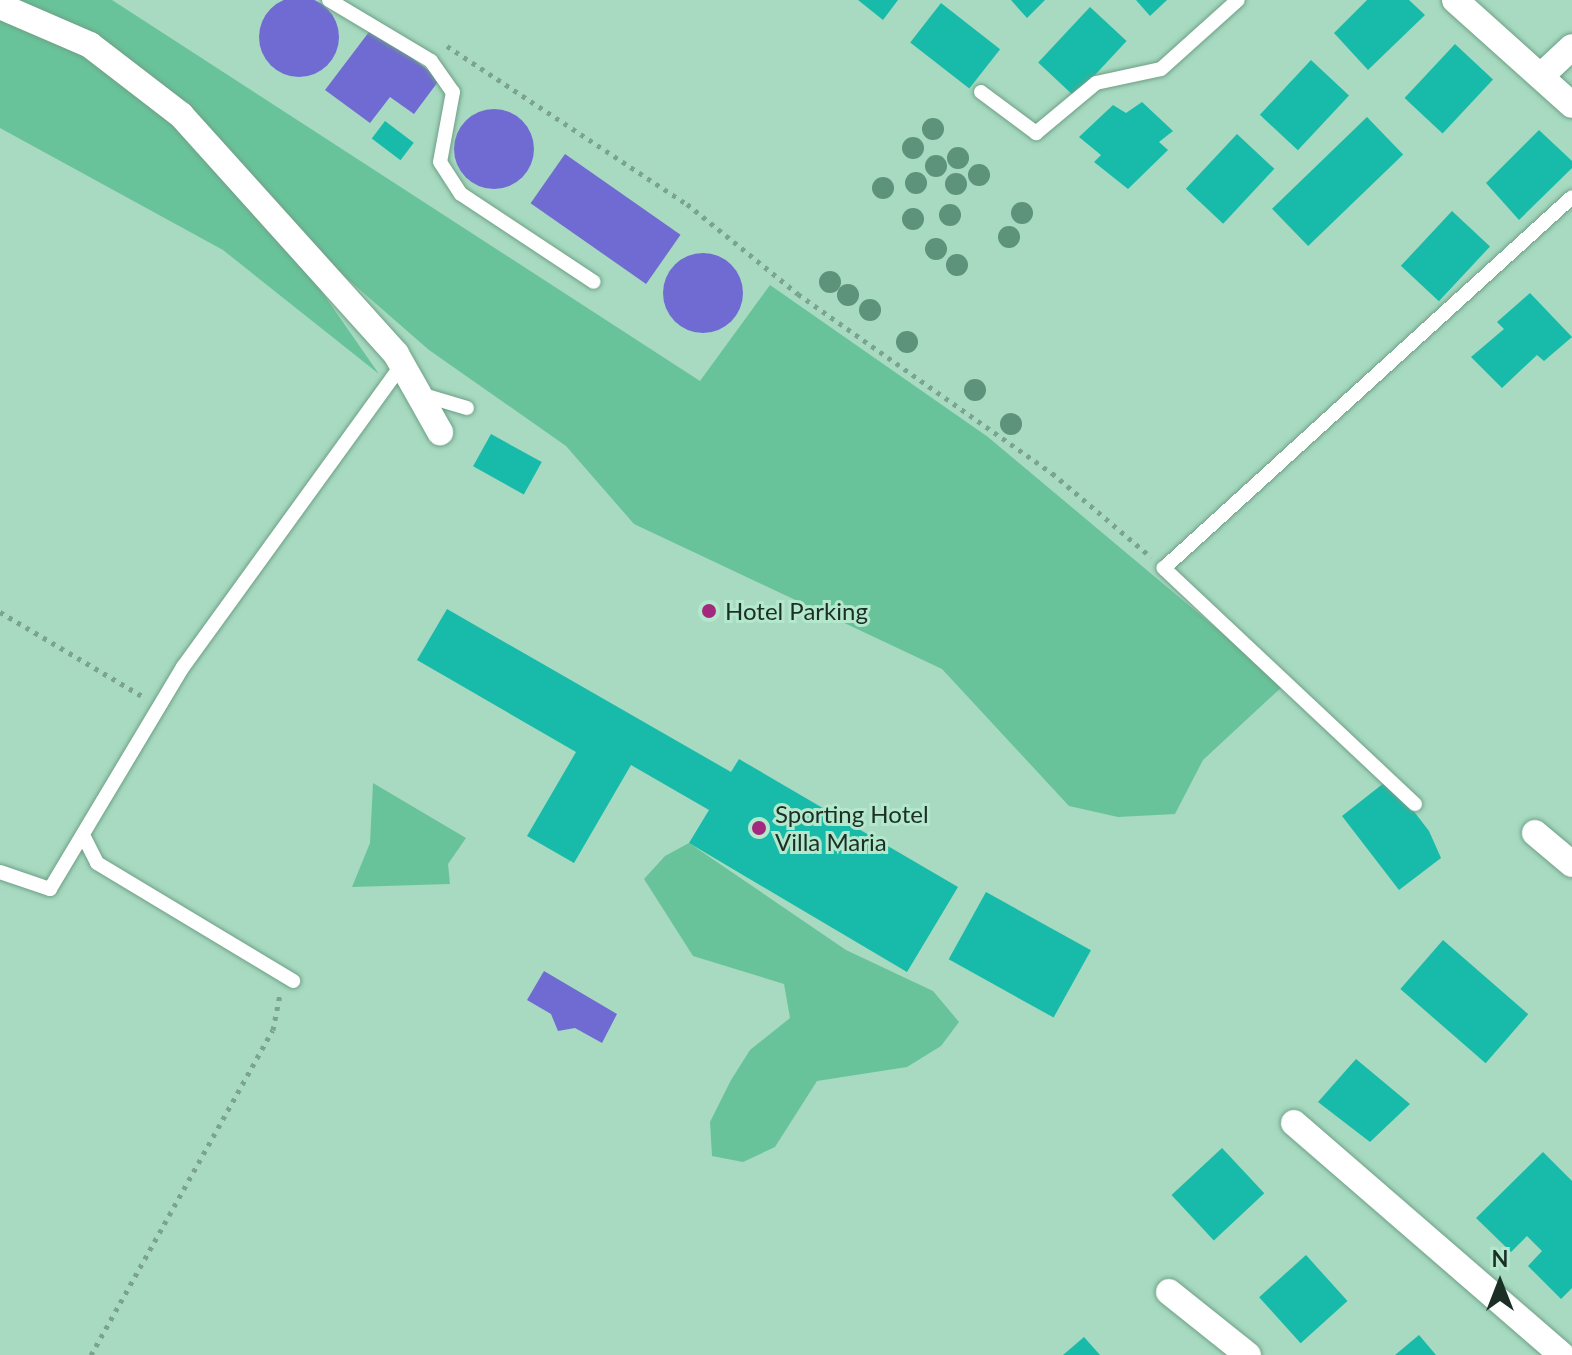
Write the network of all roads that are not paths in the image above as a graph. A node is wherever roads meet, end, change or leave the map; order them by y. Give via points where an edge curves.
1 (329, 0) edge
2 (1238, 0) edge
3 (1455, 0) edge
4 (0, 6) edge
5 (1572, 47) edge
6 (1541, 76) junction
7 (981, 92) dead end
8 (1572, 105) edge
9 (1572, 197) edge
10 (594, 282) dead end
11 (402, 364) junction
12 (420, 394) junction
13 (467, 408) dead end
14 (440, 432) dead end
15 (1415, 804) dead end
16 (1535, 833) dead end
17 (85, 839) junction
18 (1572, 864) edge
19 (0, 872) edge
20 (293, 981) dead end
21 (1294, 1123) dead end
22 (1169, 1292) dead end
23 (1248, 1355) edge
24 (1562, 1355) edge

1 - 10 lane via 431,61 453,92 440,162 461,194
2 - 7 lane via 1161,69 1096,83 1036,133
3 - 6 street
4 - 11 street via 90,45 181,115
5 - 6 street
6 - 8 street
9 - 15 lane via 1164,568
11 - 12 street
11 - 17 lane via 160,707
12 - 13 lane
12 - 14 street
16 - 18 street
17 - 19 lane via 50,889
17 - 20 lane via 97,863
21 - 24 street
22 - 23 street

